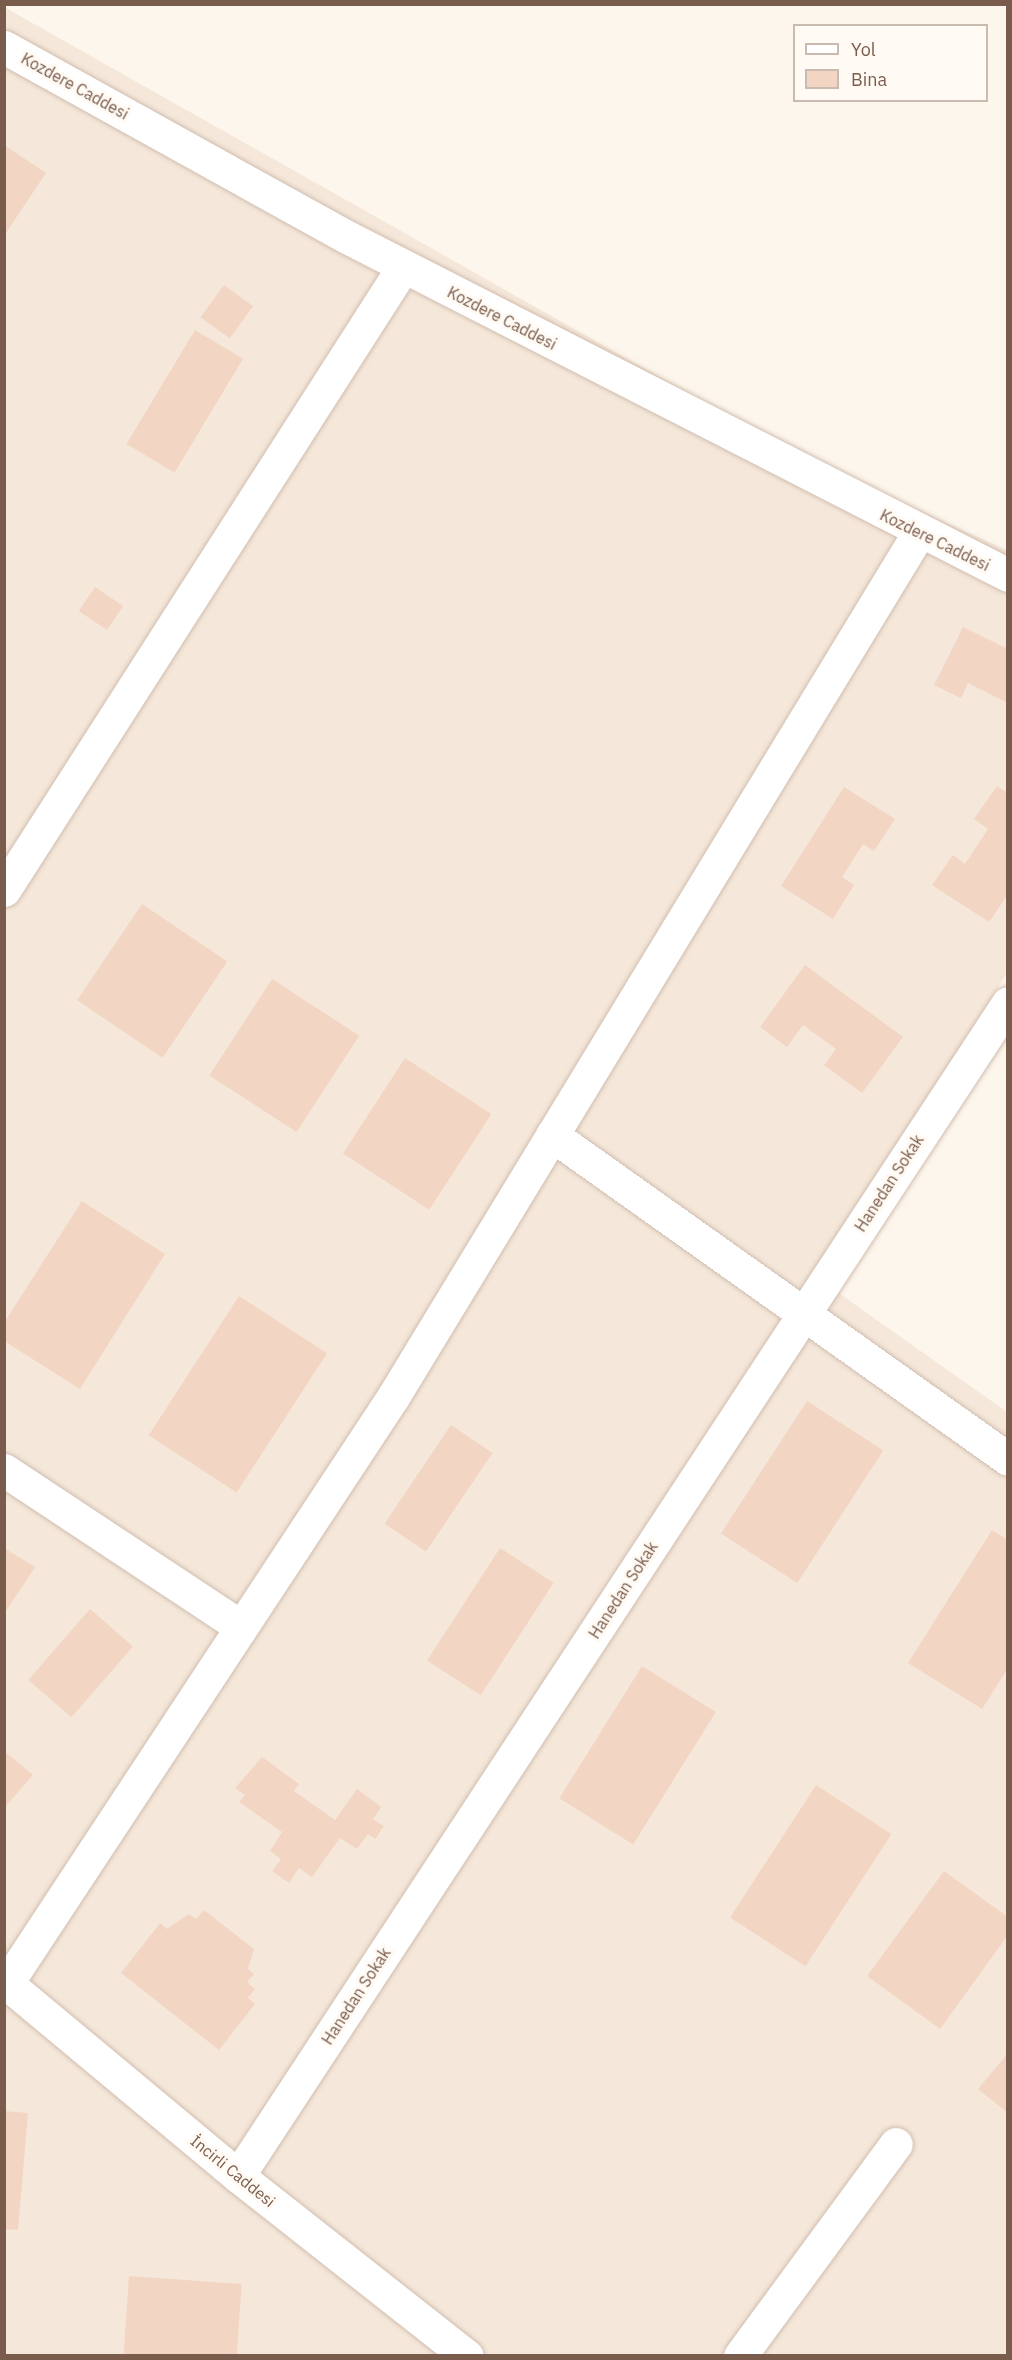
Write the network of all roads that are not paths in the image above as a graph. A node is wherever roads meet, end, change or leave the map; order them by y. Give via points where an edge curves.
1 (4, 47) edge
2 (403, 267) junction
3 (918, 534) junction
4 (1008, 575) edge
5 (4, 890) edge
6 (1008, 1002) edge
7 (552, 1135) junction
8 (804, 1314) junction
9 (1008, 1459) edge
10 (4, 1470) edge
11 (242, 1627) junction
12 (6, 1982) edge
13 (896, 2144) dead end
14 (238, 2176) junction
15 (467, 2355) edge
16 (740, 2355) edge

1 - 2 street, Kozdere Caddesi
2 - 3 street, Kozdere Caddesi
2 - 5 street
3 - 4 street, Kozdere Caddesi
3 - 7 street
6 - 8 street, Hanedan Sokak
7 - 8 street
7 - 11 street via 393,1397
8 - 9 street
8 - 14 street, Hanedan Sokak
10 - 11 street
11 - 12 street
12 - 14 street, İncirli Caddesi
13 - 16 street
14 - 15 street, İncirli Caddesi

